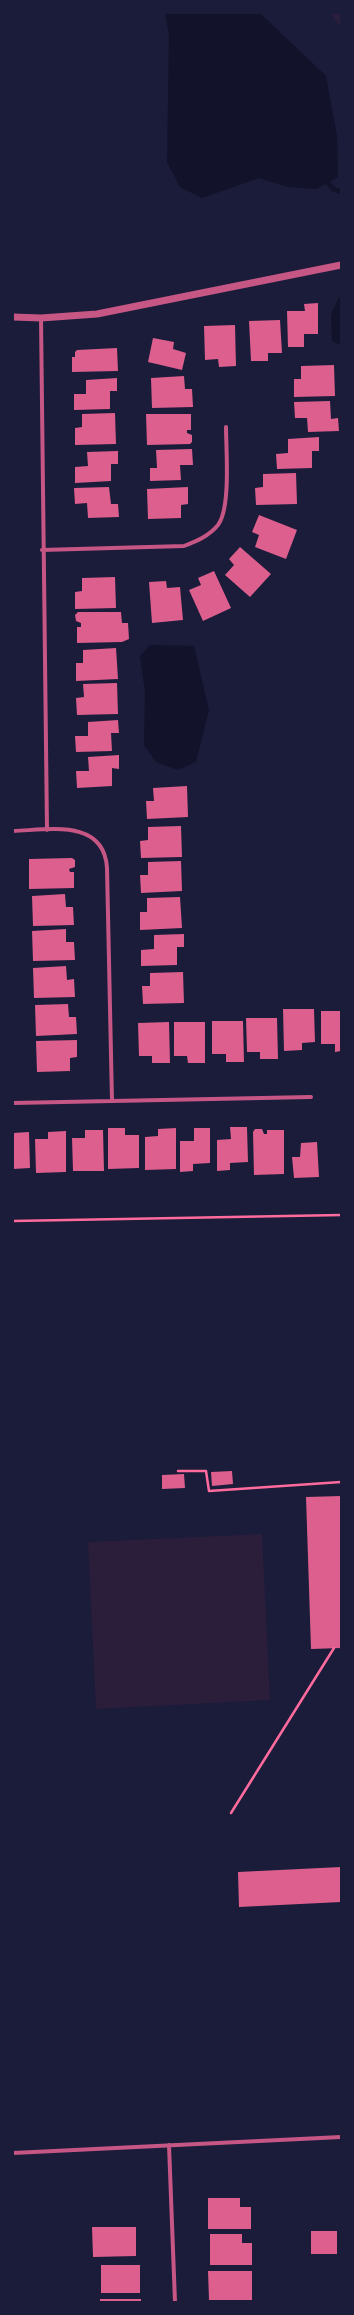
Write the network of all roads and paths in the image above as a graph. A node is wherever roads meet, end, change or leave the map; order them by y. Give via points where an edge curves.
1 (341, 265) edge
2 (13, 317) edge
3 (41, 318) junction
4 (226, 427) dead end
5 (42, 550) junction
6 (47, 830) junction
7 (13, 831) edge
8 (311, 1097) dead end
9 (112, 1101) junction
10 (13, 1103) edge
11 (341, 1215) edge
12 (13, 1221) edge
13 (178, 1471) dead end
14 (341, 1482) edge
15 (334, 1648) dead end
16 (231, 1813) dead end
17 (341, 2137) edge
18 (170, 2145) junction
19 (13, 2153) edge
20 (176, 2302) edge

1 - 3 street via 97,314
2 - 3 street
3 - 5 street
4 - 5 street via 226,499 219,524 204,538 184,546
5 - 6 street
6 - 7 street
6 - 9 street via 74,830 85,833 95,839 103,849 106,860
8 - 9 street
9 - 10 street
11 - 12 path
13 - 14 path via 206,1471 208,1491
15 - 16 path
17 - 18 street
18 - 19 street
18 - 20 street

